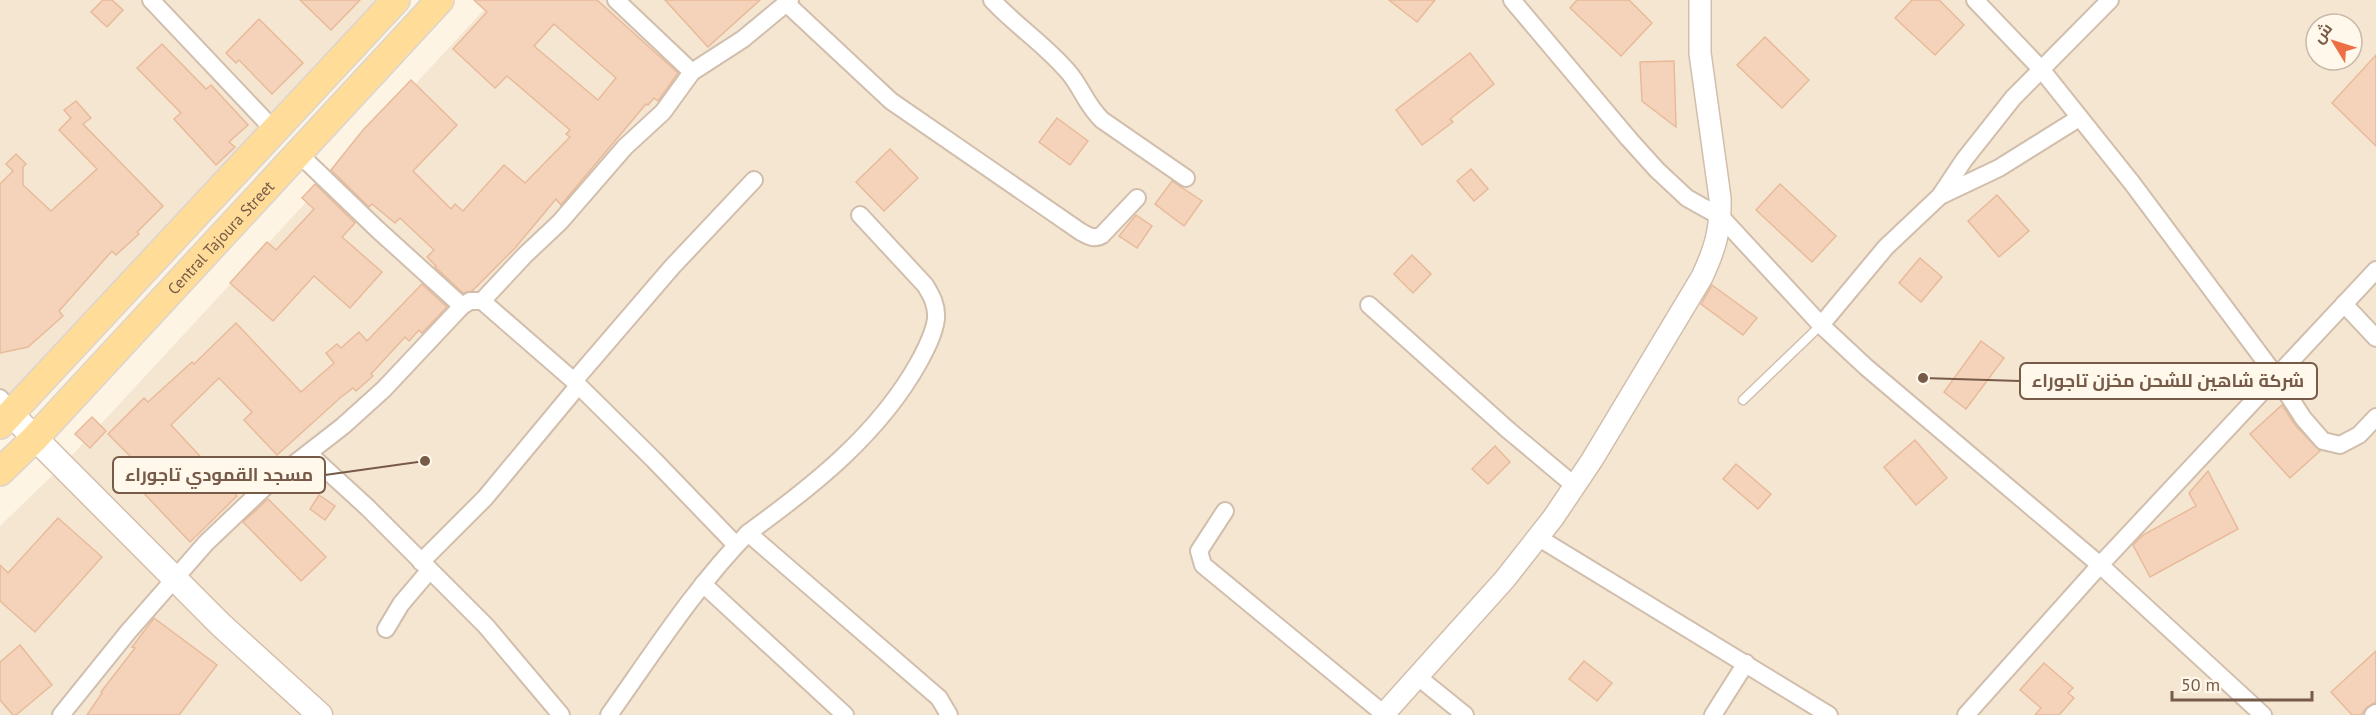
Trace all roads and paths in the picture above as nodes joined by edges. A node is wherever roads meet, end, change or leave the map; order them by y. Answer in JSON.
{"nodes":[{"id":1,"x":151,"y":0,"type":"edge"},
{"id":2,"x":396,"y":0,"type":"edge"},
{"id":3,"x":440,"y":0,"type":"edge"},
{"id":4,"x":616,"y":0,"type":"edge"},
{"id":5,"x":992,"y":0,"type":"edge"},
{"id":6,"x":1512,"y":0,"type":"edge"},
{"id":7,"x":1700,"y":0,"type":"edge"},
{"id":8,"x":1975,"y":0,"type":"edge"},
{"id":9,"x":2110,"y":0,"type":"edge"},
{"id":10,"x":788,"y":2,"type":"edge"},
{"id":11,"x":2041,"y":69,"type":"junction"},
{"id":12,"x":692,"y":72,"type":"junction"},
{"id":13,"x":2079,"y":118,"type":"junction"},
{"id":14,"x":275,"y":130,"type":"junction"},
{"id":15,"x":298,"y":153,"type":"junction"},
{"id":16,"x":1186,"y":178,"type":"dead end"},
{"id":17,"x":754,"y":180,"type":"dead end"},
{"id":18,"x":1940,"y":196,"type":"junction"},
{"id":19,"x":1137,"y":198,"type":"dead end"},
{"id":20,"x":860,"y":215,"type":"dead end"},
{"id":21,"x":1721,"y":217,"type":"junction"},
{"id":22,"x":2376,"y":270,"type":"edge"},
{"id":23,"x":482,"y":301,"type":"junction"},
{"id":24,"x":2344,"y":304,"type":"junction"},
{"id":25,"x":1368,"y":305,"type":"dead end"},
{"id":26,"x":462,"y":306,"type":"junction"},
{"id":27,"x":1821,"y":325,"type":"junction"},
{"id":28,"x":2376,"y":338,"type":"edge"},
{"id":29,"x":2276,"y":376,"type":"junction"},
{"id":30,"x":576,"y":383,"type":"junction"},
{"id":31,"x":1743,"y":400,"type":"dead end"},
{"id":32,"x":4,"y":412,"type":"edge"},
{"id":33,"x":2376,"y":417,"type":"edge"},
{"id":34,"x":35,"y":438,"type":"junction"},
{"id":35,"x":309,"y":453,"type":"junction"},
{"id":36,"x":0,"y":472,"type":"edge"},
{"id":37,"x":1575,"y":486,"type":"junction"},
{"id":38,"x":1225,"y":511,"type":"dead end"},
{"id":39,"x":748,"y":533,"type":"junction"},
{"id":40,"x":1539,"y":538,"type":"junction"},
{"id":41,"x":736,"y":545,"type":"junction"},
{"id":42,"x":2100,"y":565,"type":"junction"},
{"id":43,"x":425,"y":567,"type":"junction"},
{"id":44,"x":174,"y":578,"type":"junction"},
{"id":45,"x":703,"y":584,"type":"junction"},
{"id":46,"x":386,"y":629,"type":"dead end"},
{"id":47,"x":1746,"y":663,"type":"junction"},
{"id":48,"x":1418,"y":676,"type":"junction"},
{"id":49,"x":61,"y":715,"type":"edge"},
{"id":50,"x":320,"y":715,"type":"edge"},
{"id":51,"x":561,"y":715,"type":"edge"},
{"id":52,"x":609,"y":715,"type":"edge"},
{"id":53,"x":845,"y":715,"type":"edge"},
{"id":54,"x":949,"y":715,"type":"edge"},
{"id":55,"x":1384,"y":715,"type":"edge"},
{"id":56,"x":1465,"y":715,"type":"edge"},
{"id":57,"x":1713,"y":715,"type":"edge"},
{"id":58,"x":1829,"y":715,"type":"edge"},
{"id":59,"x":1966,"y":715,"type":"edge"},
{"id":60,"x":2263,"y":715,"type":"edge"}],
"edges":[{"from":1,"to":14,"type":"street"},
{"from":2,"to":14,"type":"main road"},
{"from":3,"to":15,"type":"main road","name":"Central Tajoura Street"},
{"from":4,"to":12,"type":"street"},
{"from":5,"to":16,"type":"street"},
{"from":6,"to":21,"type":"street"},
{"from":7,"to":21,"type":"street"},
{"from":8,"to":11,"type":"street"},
{"from":9,"to":11,"type":"street"},
{"from":10,"to":12,"type":"street"},
{"from":10,"to":19,"type":"street"},
{"from":11,"to":13,"type":"street"},
{"from":11,"to":18,"type":"street"},
{"from":12,"to":23,"type":"street"},
{"from":13,"to":18,"type":"street"},
{"from":13,"to":29,"type":"street"},
{"from":14,"to":32,"type":"main road"},
{"from":15,"to":26,"type":"street"},
{"from":15,"to":34,"type":"main road","name":"Central Tajoura Street"},
{"from":17,"to":30,"type":"street"},
{"from":18,"to":27,"type":"street"},
{"from":20,"to":39,"type":"street"},
{"from":21,"to":27,"type":"street"},
{"from":21,"to":37,"type":"street"},
{"from":22,"to":24,"type":"street"},
{"from":23,"to":26,"type":"street"},
{"from":23,"to":30,"type":"street"},
{"from":24,"to":28,"type":"street"},
{"from":24,"to":29,"type":"street"},
{"from":25,"to":37,"type":"street"},
{"from":26,"to":35,"type":"street"},
{"from":27,"to":31,"type":"lane"},
{"from":27,"to":42,"type":"street"},
{"from":29,"to":33,"type":"street"},
{"from":29,"to":42,"type":"street"},
{"from":30,"to":41,"type":"street"},
{"from":30,"to":43,"type":"street"},
{"from":32,"to":34,"type":"main road"},
{"from":34,"to":36,"type":"main road","name":"Central Tajoura Street"},
{"from":34,"to":44,"type":"main road"},
{"from":35,"to":43,"type":"street"},
{"from":35,"to":44,"type":"street"},
{"from":37,"to":40,"type":"street"},
{"from":38,"to":55,"type":"street"},
{"from":39,"to":41,"type":"street"},
{"from":39,"to":54,"type":"street"},
{"from":40,"to":47,"type":"street"},
{"from":40,"to":48,"type":"street"},
{"from":41,"to":45,"type":"street"},
{"from":42,"to":59,"type":"street"},
{"from":42,"to":60,"type":"street"},
{"from":43,"to":46,"type":"street"},
{"from":43,"to":51,"type":"street"},
{"from":44,"to":49,"type":"street"},
{"from":44,"to":50,"type":"main road"},
{"from":45,"to":52,"type":"street"},
{"from":45,"to":53,"type":"street"},
{"from":47,"to":57,"type":"street"},
{"from":47,"to":58,"type":"street"},
{"from":48,"to":55,"type":"street"},
{"from":48,"to":56,"type":"street"}]}
